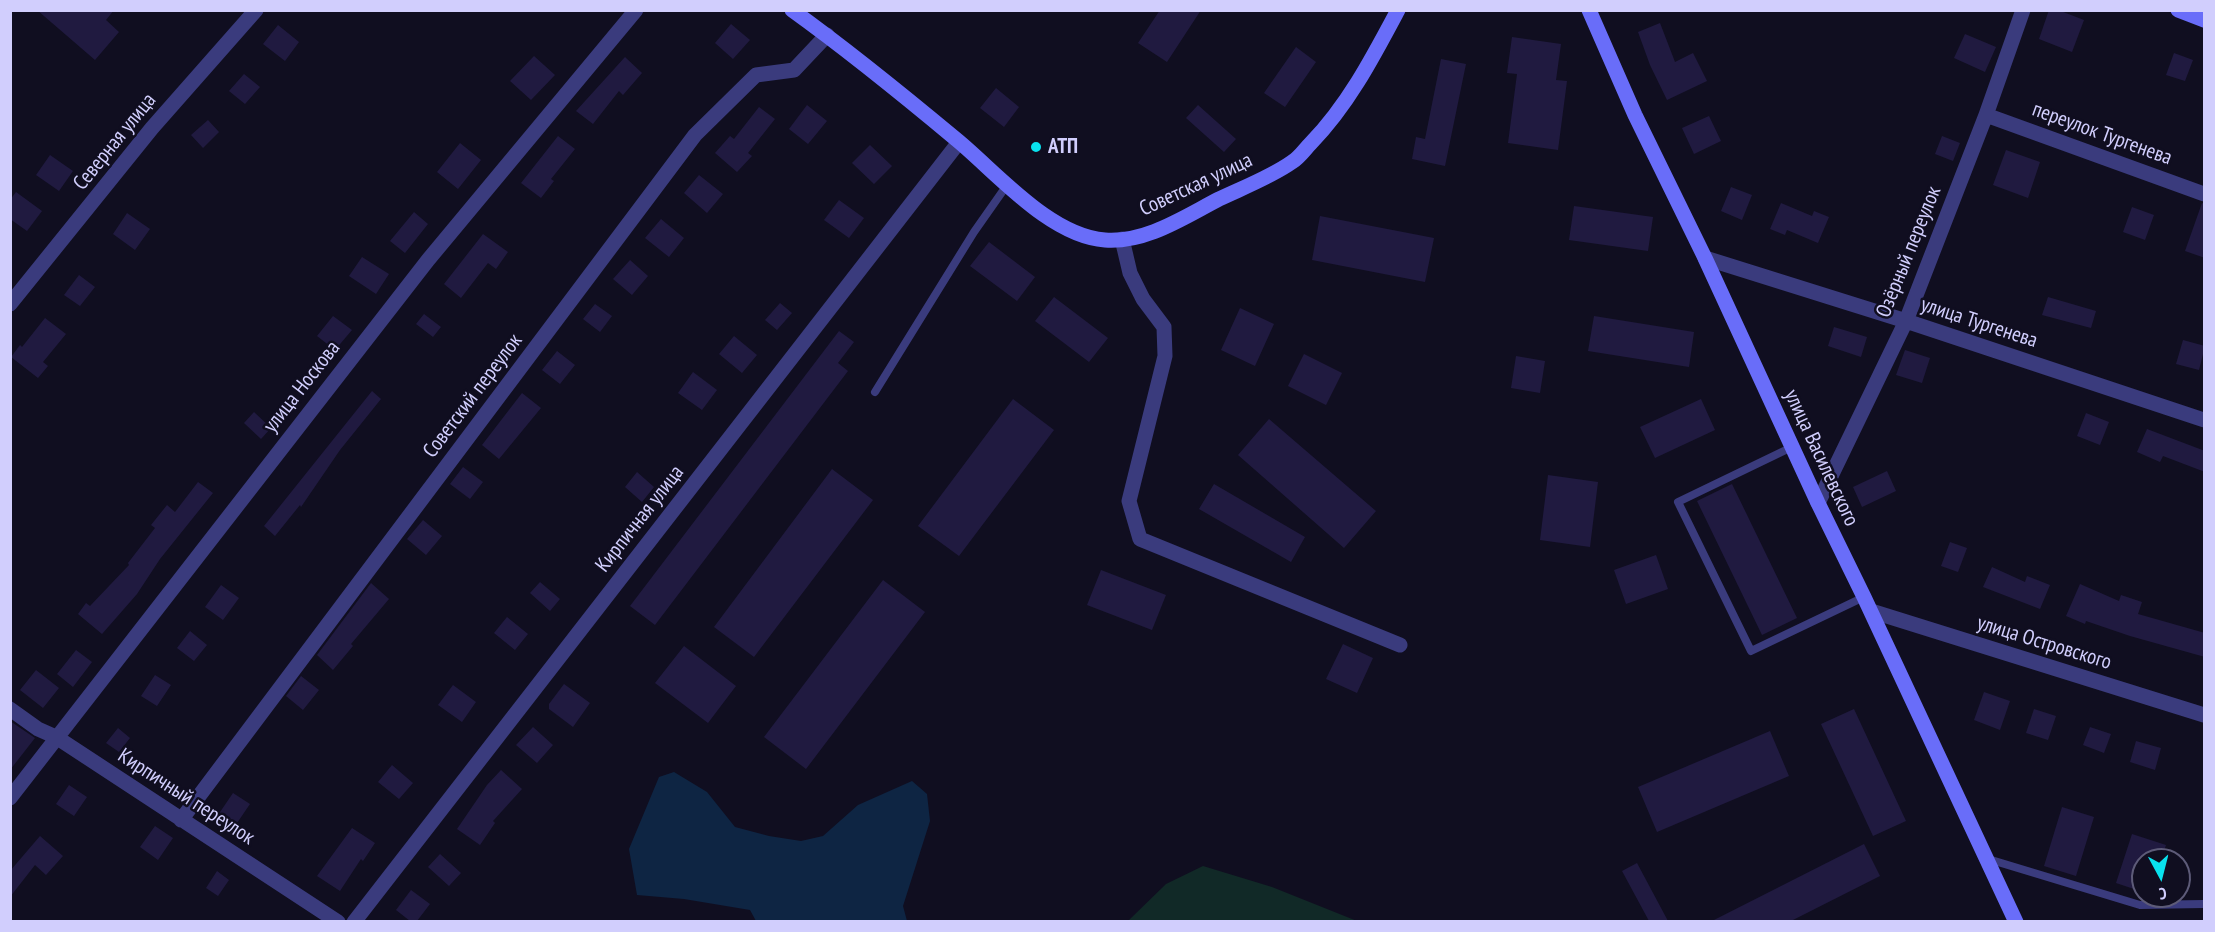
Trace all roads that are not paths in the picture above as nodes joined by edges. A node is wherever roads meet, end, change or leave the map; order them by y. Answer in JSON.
{"nodes":[{"id":1,"x":256,"y":10,"type":"edge"},
{"id":2,"x":636,"y":10,"type":"edge"},
{"id":3,"x":792,"y":10,"type":"edge"},
{"id":4,"x":1398,"y":10,"type":"edge"},
{"id":5,"x":1589,"y":10,"type":"edge"},
{"id":6,"x":2023,"y":10,"type":"edge"},
{"id":7,"x":2178,"y":10,"type":"edge"},
{"id":8,"x":2205,"y":20,"type":"edge"},
{"id":9,"x":827,"y":35,"type":"junction"},
{"id":10,"x":1986,"y":115,"type":"junction"},
{"id":11,"x":959,"y":142,"type":"junction"},
{"id":12,"x":1006,"y":185,"type":"junction"},
{"id":13,"x":2205,"y":194,"type":"edge"},
{"id":14,"x":1122,"y":240,"type":"junction"},
{"id":15,"x":1705,"y":258,"type":"junction"},
{"id":16,"x":10,"y":304,"type":"edge"},
{"id":17,"x":1906,"y":321,"type":"junction"},
{"id":18,"x":875,"y":392,"type":"dead end"},
{"id":19,"x":2205,"y":420,"type":"edge"},
{"id":20,"x":1792,"y":447,"type":"junction"},
{"id":21,"x":1818,"y":503,"type":"junction"},
{"id":22,"x":1867,"y":604,"type":"junction"},
{"id":23,"x":1400,"y":645,"type":"dead end"},
{"id":24,"x":10,"y":709,"type":"edge"},
{"id":25,"x":2205,"y":715,"type":"edge"},
{"id":26,"x":56,"y":737,"type":"junction"},
{"id":27,"x":10,"y":798,"type":"edge"},
{"id":28,"x":181,"y":820,"type":"junction"},
{"id":29,"x":1988,"y":859,"type":"junction"},
{"id":30,"x":2205,"y":904,"type":"edge"},
{"id":31,"x":338,"y":921,"type":"edge"},
{"id":32,"x":354,"y":921,"type":"edge"},
{"id":33,"x":2016,"y":921,"type":"edge"}],
"edges":[{"from":1,"to":16,"type":"street","name":"Северная улица"},
{"from":2,"to":26,"type":"street","name":"улица Носкова"},
{"from":3,"to":9,"type":"main road","name":"Советская улица"},
{"from":4,"to":14,"type":"main road","name":"Советская улица"},
{"from":5,"to":15,"type":"main road","name":"улица Василевского"},
{"from":6,"to":10,"type":"street","name":"Озёрный переулок"},
{"from":7,"to":8,"type":"main road"},
{"from":9,"to":11,"type":"main road","name":"Советская улица"},
{"from":9,"to":28,"type":"street","name":"Советский переулок"},
{"from":10,"to":13,"type":"street","name":"переулок Тургенева"},
{"from":10,"to":17,"type":"street","name":"Озёрный переулок"},
{"from":11,"to":12,"type":"main road","name":"Советская улица"},
{"from":11,"to":32,"type":"street","name":"Кирпичная улица"},
{"from":12,"to":14,"type":"main road","name":"Советская улица"},
{"from":12,"to":18,"type":"lane"},
{"from":14,"to":23,"type":"street"},
{"from":15,"to":17,"type":"street","name":"улица Тургенева"},
{"from":15,"to":20,"type":"main road","name":"улица Василевского"},
{"from":17,"to":19,"type":"street","name":"улица Тургенева"},
{"from":17,"to":21,"type":"street","name":"Озёрный переулок"},
{"from":20,"to":21,"type":"main road","name":"улица Василевского"},
{"from":20,"to":22,"type":"lane"},
{"from":21,"to":22,"type":"main road","name":"улица Василевского"},
{"from":22,"to":25,"type":"street","name":"улица Островского"},
{"from":22,"to":29,"type":"main road","name":"улица Василевского"},
{"from":24,"to":26,"type":"street","name":"Кирпичный переулок"},
{"from":26,"to":27,"type":"street","name":"улица Носкова"},
{"from":26,"to":28,"type":"street","name":"Кирпичный переулок"},
{"from":28,"to":31,"type":"street","name":"Кирпичный переулок"},
{"from":29,"to":30,"type":"lane"},
{"from":29,"to":33,"type":"main road","name":"улица Василевского"}]}
